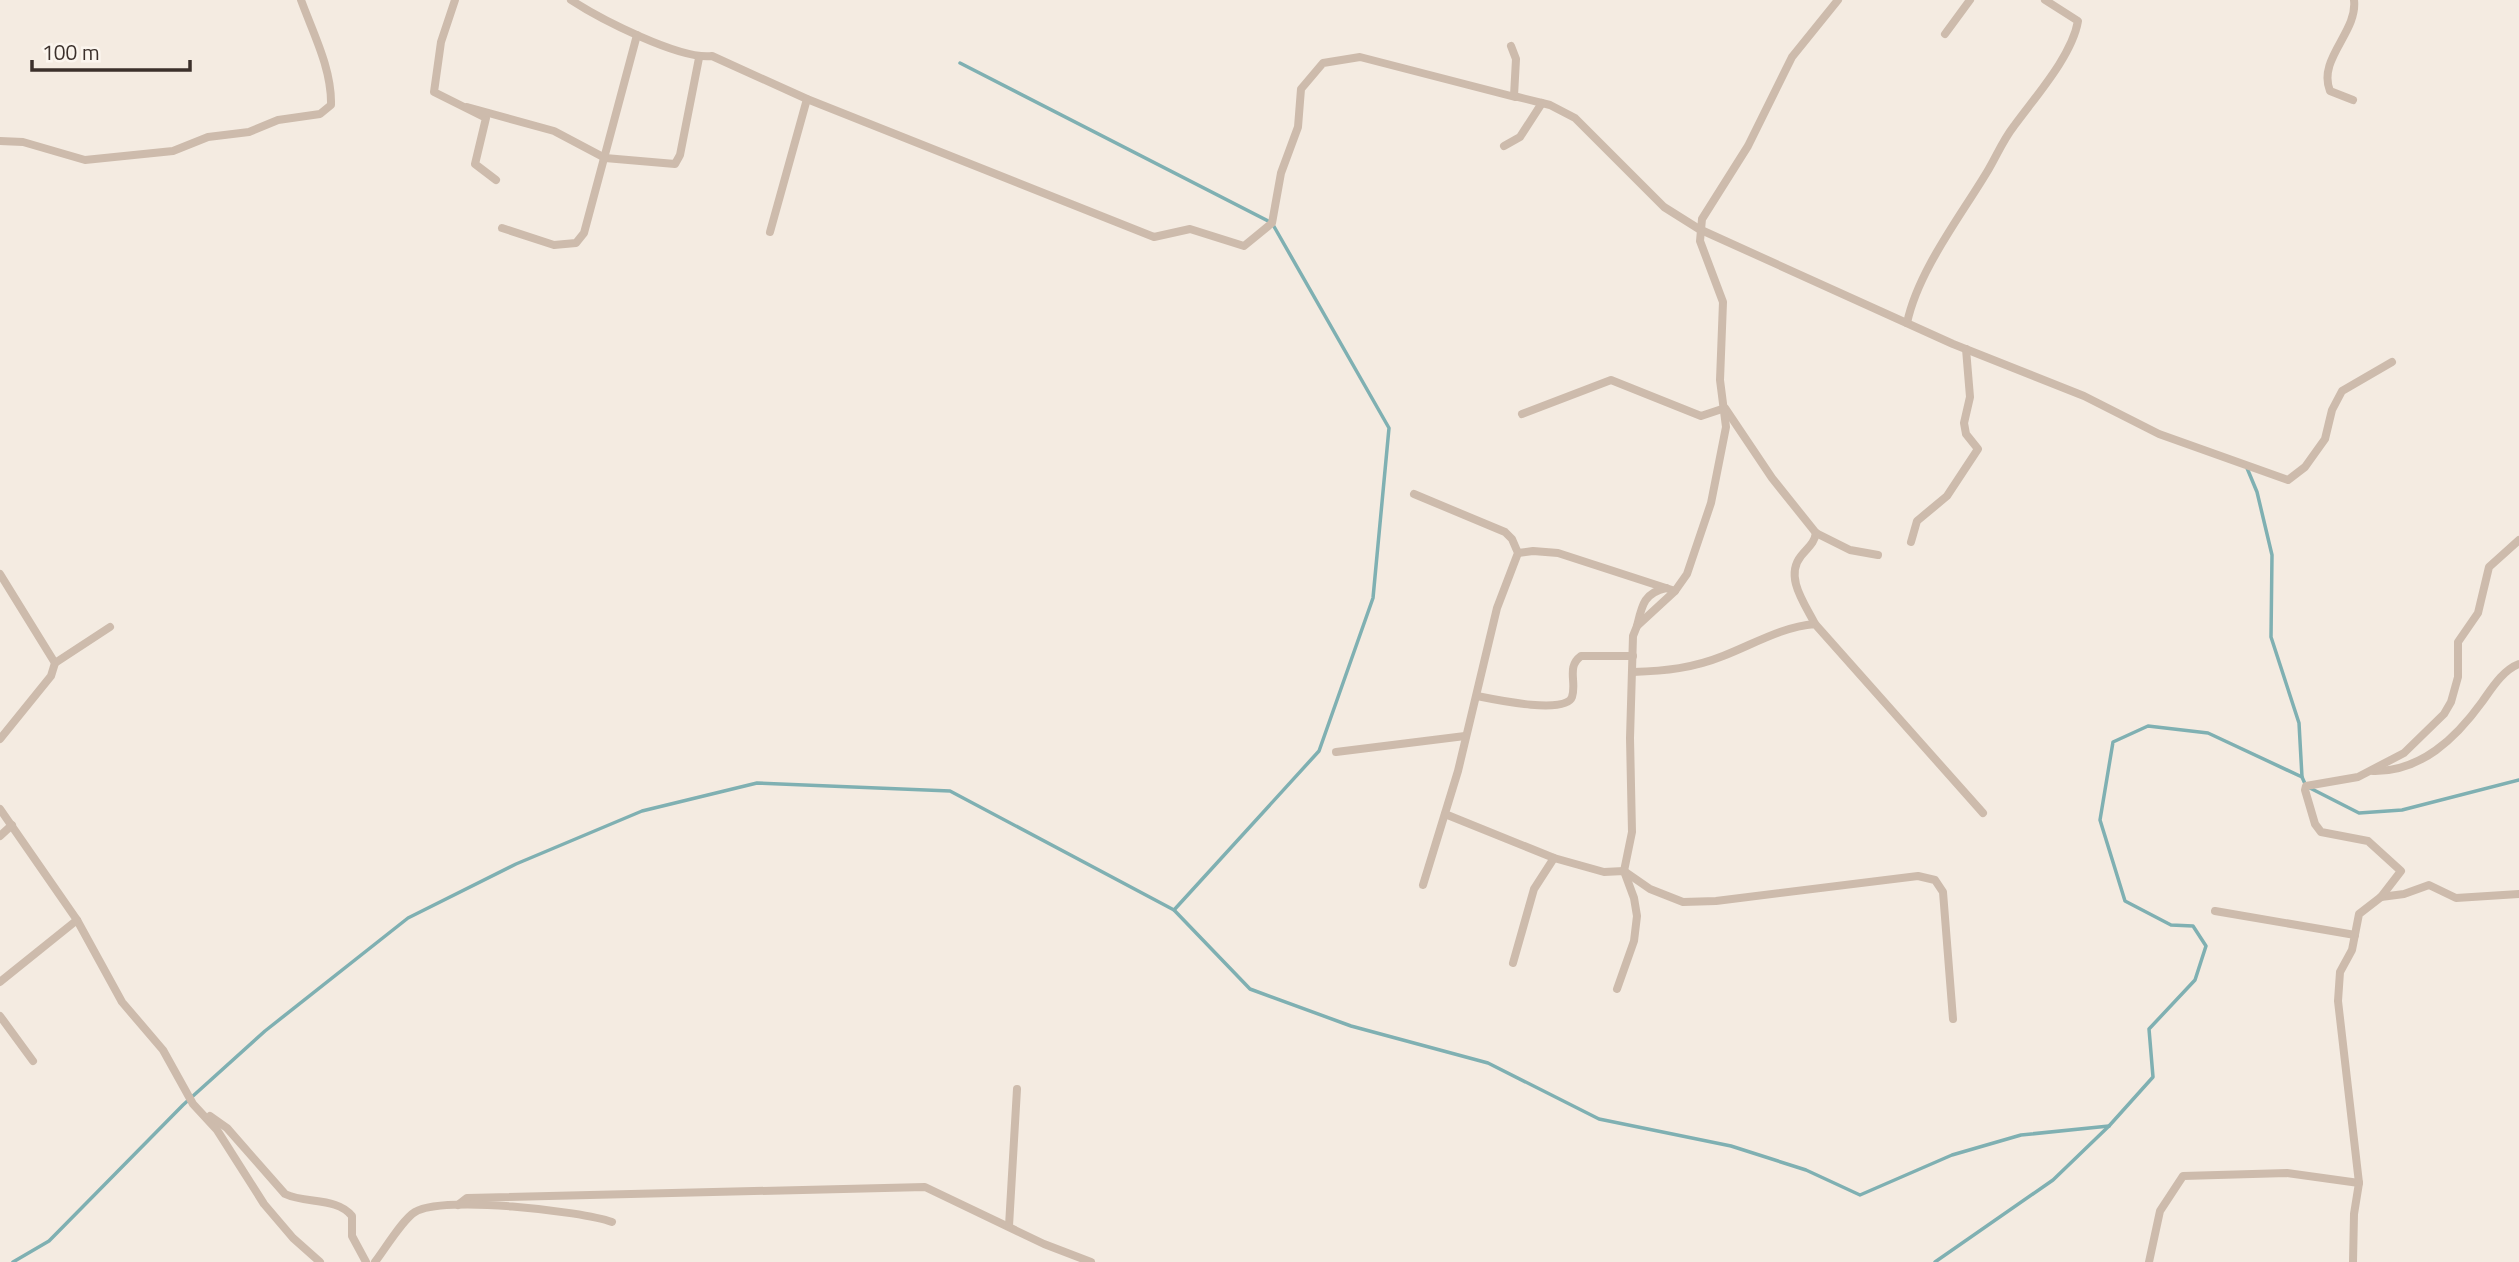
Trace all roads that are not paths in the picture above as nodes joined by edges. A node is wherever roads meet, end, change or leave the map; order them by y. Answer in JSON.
{"nodes":[{"id":1,"x":301,"y":0,"type":"edge"},
{"id":2,"x":455,"y":0,"type":"edge"},
{"id":3,"x":571,"y":0,"type":"edge"},
{"id":4,"x":1838,"y":0,"type":"edge"},
{"id":5,"x":1970,"y":0,"type":"edge"},
{"id":6,"x":2045,"y":0,"type":"edge"},
{"id":7,"x":2354,"y":0,"type":"edge"},
{"id":8,"x":1945,"y":34,"type":"dead end"},
{"id":9,"x":637,"y":35,"type":"junction"},
{"id":10,"x":1511,"y":46,"type":"dead end"},
{"id":11,"x":699,"y":58,"type":"junction"},
{"id":12,"x":1516,"y":97,"type":"junction"},
{"id":13,"x":807,"y":99,"type":"junction"},
{"id":14,"x":2353,"y":100,"type":"dead end"},
{"id":15,"x":1542,"y":103,"type":"junction"},
{"id":16,"x":467,"y":107,"type":"junction"},
{"id":17,"x":0,"y":141,"type":"edge"},
{"id":18,"x":1504,"y":146,"type":"dead end"},
{"id":19,"x":605,"y":158,"type":"junction"},
{"id":20,"x":496,"y":180,"type":"dead end"},
{"id":21,"x":502,"y":228,"type":"dead end"},
{"id":22,"x":1699,"y":229,"type":"junction"},
{"id":23,"x":770,"y":232,"type":"dead end"},
{"id":24,"x":1907,"y":323,"type":"junction"},
{"id":25,"x":1966,"y":349,"type":"junction"},
{"id":26,"x":2392,"y":362,"type":"dead end"},
{"id":27,"x":1725,"y":408,"type":"junction"},
{"id":28,"x":1522,"y":414,"type":"dead end"},
{"id":29,"x":1414,"y":494,"type":"dead end"},
{"id":30,"x":1816,"y":533,"type":"junction"},
{"id":31,"x":2519,"y":540,"type":"edge"},
{"id":32,"x":1911,"y":542,"type":"dead end"},
{"id":33,"x":1518,"y":553,"type":"junction"},
{"id":34,"x":1878,"y":555,"type":"dead end"},
{"id":35,"x":0,"y":574,"type":"edge"},
{"id":36,"x":1671,"y":589,"type":"junction"},
{"id":37,"x":1815,"y":624,"type":"junction"},
{"id":38,"x":1637,"y":626,"type":"junction"},
{"id":39,"x":110,"y":627,"type":"dead end"},
{"id":40,"x":1633,"y":656,"type":"junction"},
{"id":41,"x":55,"y":663,"type":"junction"},
{"id":42,"x":2519,"y":664,"type":"edge"},
{"id":43,"x":1633,"y":672,"type":"junction"},
{"id":44,"x":1477,"y":696,"type":"junction"},
{"id":45,"x":1465,"y":736,"type":"junction"},
{"id":46,"x":0,"y":739,"type":"edge"},
{"id":47,"x":1336,"y":752,"type":"dead end"},
{"id":48,"x":2369,"y":771,"type":"junction"},
{"id":49,"x":0,"y":809,"type":"edge"},
{"id":50,"x":1983,"y":813,"type":"dead end"},
{"id":51,"x":1445,"y":814,"type":"junction"},
{"id":52,"x":12,"y":825,"type":"junction"},
{"id":53,"x":0,"y":836,"type":"edge"},
{"id":54,"x":1554,"y":858,"type":"junction"},
{"id":55,"x":1624,"y":871,"type":"junction"},
{"id":56,"x":1423,"y":885,"type":"dead end"},
{"id":57,"x":2519,"y":894,"type":"edge"},
{"id":58,"x":2381,"y":897,"type":"junction"},
{"id":59,"x":2215,"y":911,"type":"dead end"},
{"id":60,"x":77,"y":919,"type":"junction"},
{"id":61,"x":2355,"y":935,"type":"junction"},
{"id":62,"x":1513,"y":963,"type":"dead end"},
{"id":63,"x":0,"y":982,"type":"edge"},
{"id":64,"x":1617,"y":989,"type":"dead end"},
{"id":65,"x":0,"y":1016,"type":"edge"},
{"id":66,"x":1953,"y":1019,"type":"dead end"},
{"id":67,"x":33,"y":1061,"type":"dead end"},
{"id":68,"x":1017,"y":1089,"type":"dead end"},
{"id":69,"x":202,"y":1111,"type":"junction"},
{"id":70,"x":2359,"y":1183,"type":"junction"},
{"id":71,"x":458,"y":1205,"type":"junction"},
{"id":72,"x":612,"y":1222,"type":"dead end"},
{"id":73,"x":1009,"y":1226,"type":"junction"},
{"id":74,"x":320,"y":1262,"type":"edge"},
{"id":75,"x":366,"y":1262,"type":"edge"},
{"id":76,"x":375,"y":1262,"type":"edge"},
{"id":77,"x":1091,"y":1262,"type":"edge"},
{"id":78,"x":2149,"y":1262,"type":"edge"},
{"id":79,"x":2353,"y":1262,"type":"edge"}],
"edges":[{"from":1,"to":17,"type":"street"},
{"from":2,"to":16,"type":"street"},
{"from":3,"to":9,"type":"street"},
{"from":4,"to":22,"type":"street"},
{"from":5,"to":8,"type":"street"},
{"from":6,"to":24,"type":"street"},
{"from":7,"to":14,"type":"street"},
{"from":9,"to":11,"type":"street"},
{"from":9,"to":19,"type":"street"},
{"from":10,"to":12,"type":"street"},
{"from":11,"to":13,"type":"street"},
{"from":11,"to":19,"type":"street"},
{"from":12,"to":13,"type":"street"},
{"from":12,"to":15,"type":"street"},
{"from":13,"to":23,"type":"street"},
{"from":15,"to":18,"type":"street"},
{"from":15,"to":22,"type":"street"},
{"from":16,"to":19,"type":"street"},
{"from":16,"to":20,"type":"street"},
{"from":19,"to":21,"type":"street"},
{"from":22,"to":24,"type":"street"},
{"from":22,"to":27,"type":"street"},
{"from":24,"to":25,"type":"street"},
{"from":25,"to":26,"type":"street"},
{"from":25,"to":32,"type":"street"},
{"from":27,"to":28,"type":"street"},
{"from":27,"to":30,"type":"street"},
{"from":27,"to":36,"type":"street"},
{"from":29,"to":33,"type":"street"},
{"from":30,"to":34,"type":"street"},
{"from":30,"to":37,"type":"street"},
{"from":31,"to":48,"type":"street"},
{"from":33,"to":36,"type":"street"},
{"from":33,"to":44,"type":"street"},
{"from":35,"to":41,"type":"street"},
{"from":36,"to":38,"type":"street"},
{"from":36,"to":38,"type":"street"},
{"from":37,"to":43,"type":"street"},
{"from":37,"to":50,"type":"street"},
{"from":38,"to":40,"type":"street"},
{"from":39,"to":41,"type":"street"},
{"from":40,"to":43,"type":"street"},
{"from":40,"to":44,"type":"street"},
{"from":41,"to":46,"type":"street"},
{"from":42,"to":48,"type":"street"},
{"from":43,"to":55,"type":"street"},
{"from":44,"to":45,"type":"street"},
{"from":45,"to":47,"type":"street"},
{"from":45,"to":51,"type":"street"},
{"from":48,"to":58,"type":"street"},
{"from":49,"to":52,"type":"street"},
{"from":51,"to":54,"type":"street"},
{"from":51,"to":56,"type":"street"},
{"from":52,"to":53,"type":"street"},
{"from":52,"to":60,"type":"street"},
{"from":54,"to":55,"type":"street"},
{"from":54,"to":62,"type":"street"},
{"from":55,"to":64,"type":"street"},
{"from":55,"to":66,"type":"street"},
{"from":57,"to":58,"type":"street"},
{"from":58,"to":61,"type":"street"},
{"from":59,"to":61,"type":"street"},
{"from":60,"to":63,"type":"street"},
{"from":60,"to":69,"type":"street"},
{"from":61,"to":70,"type":"street"},
{"from":65,"to":67,"type":"street"},
{"from":68,"to":73,"type":"street"},
{"from":69,"to":74,"type":"street"},
{"from":69,"to":75,"type":"street"},
{"from":70,"to":78,"type":"street"},
{"from":70,"to":79,"type":"street"},
{"from":71,"to":72,"type":"street"},
{"from":71,"to":73,"type":"street"},
{"from":71,"to":76,"type":"street"},
{"from":73,"to":77,"type":"street"}]}
